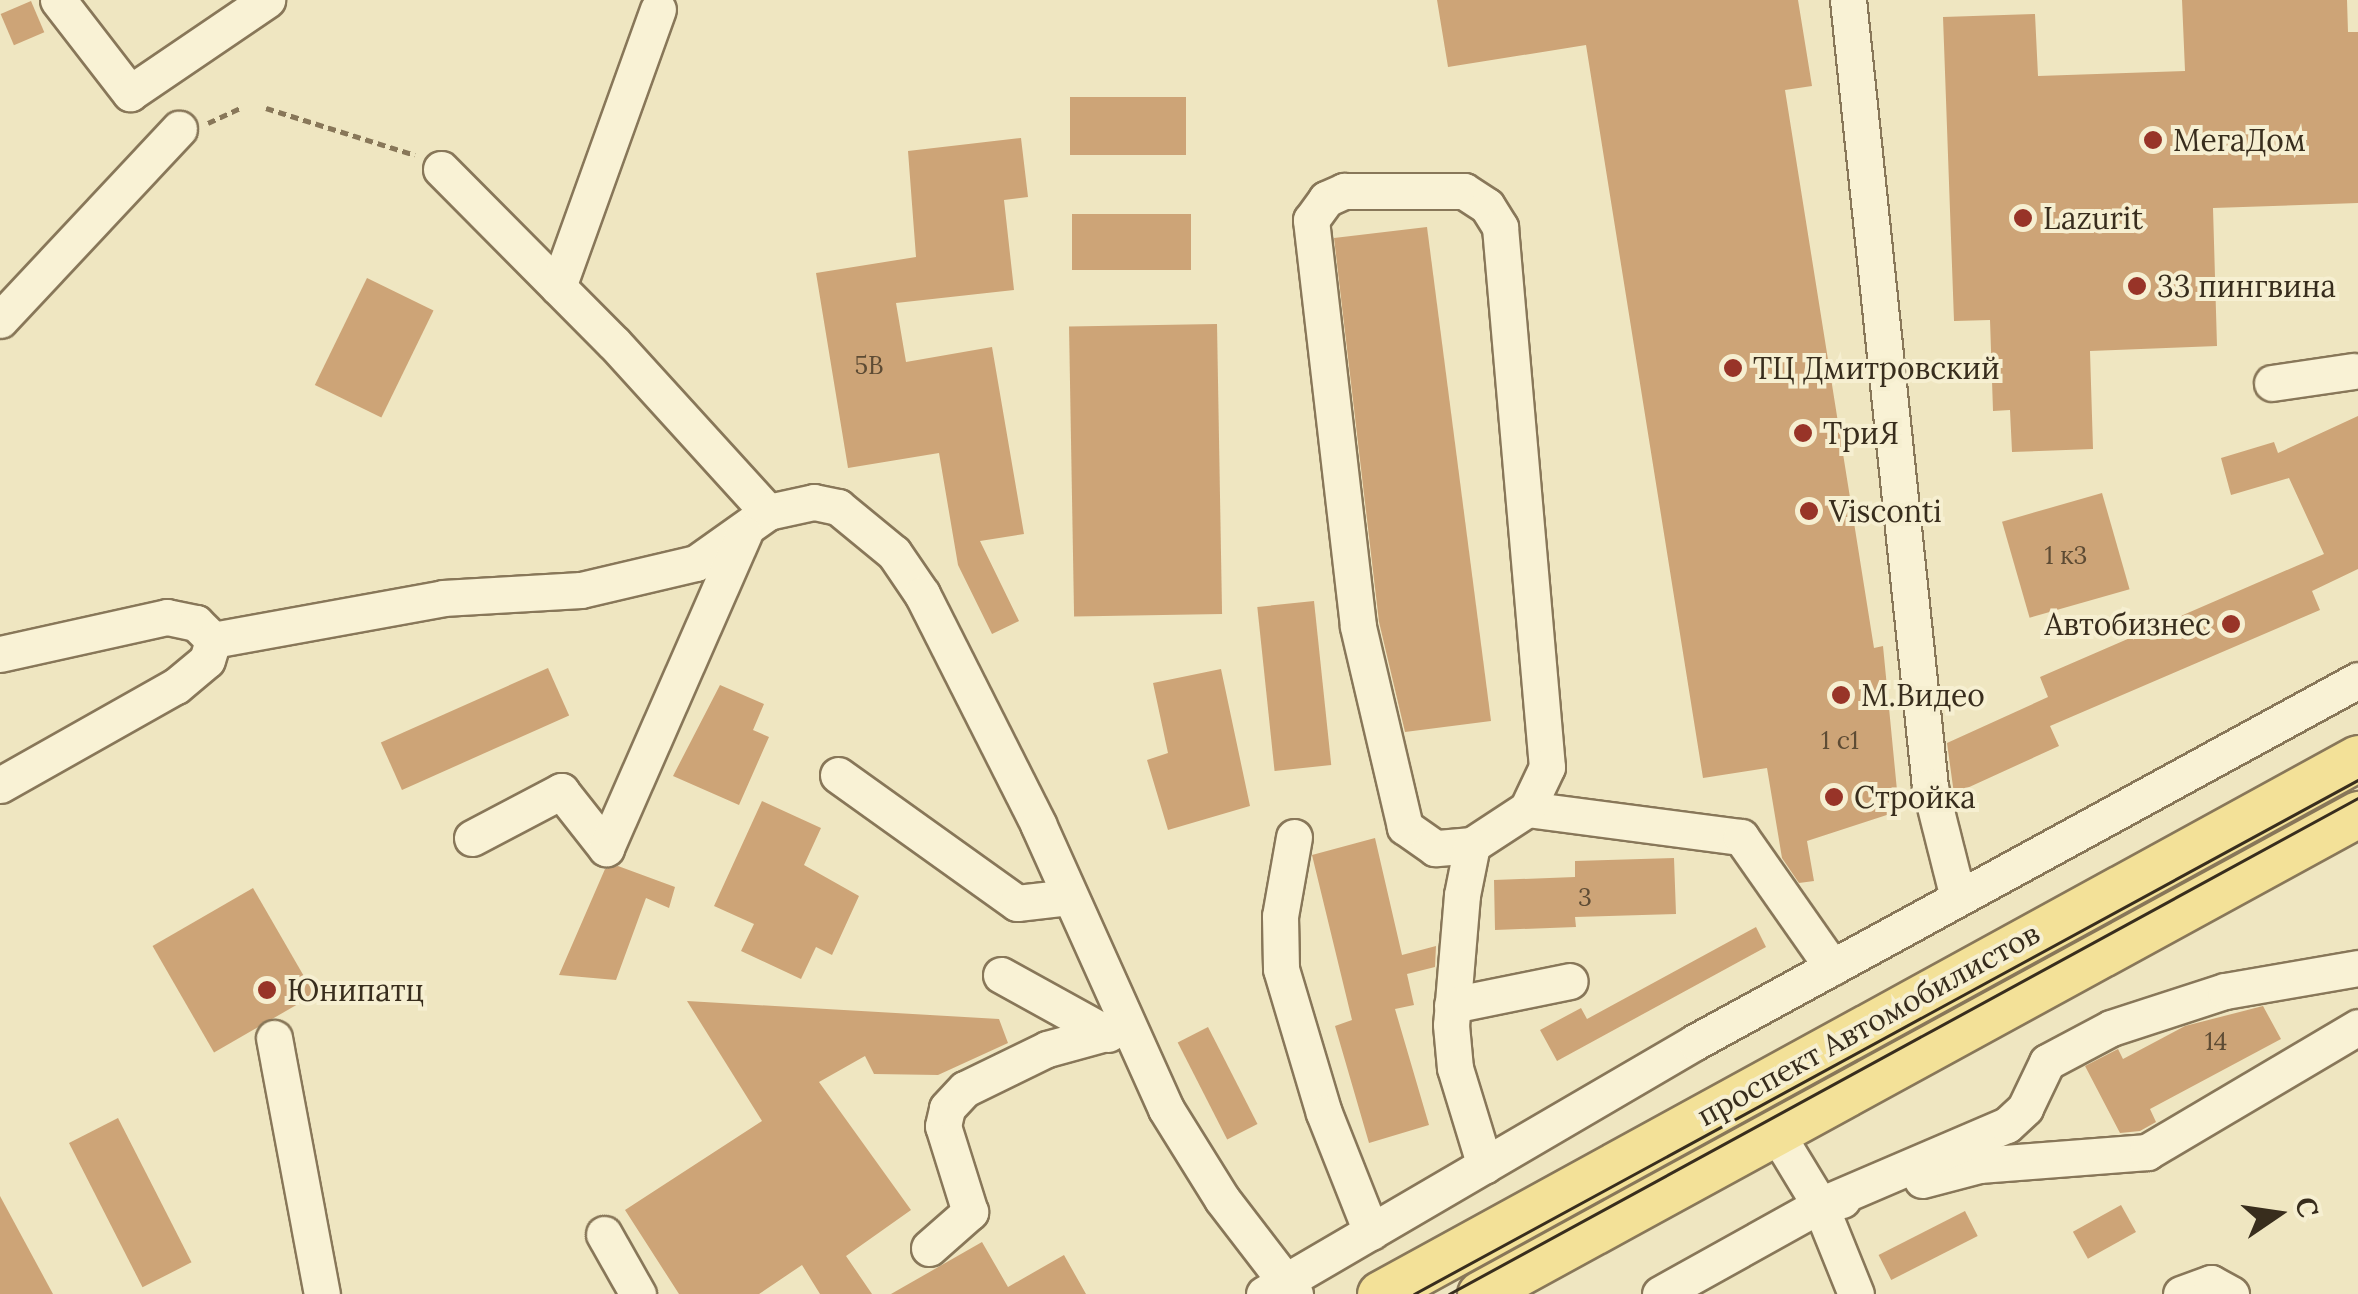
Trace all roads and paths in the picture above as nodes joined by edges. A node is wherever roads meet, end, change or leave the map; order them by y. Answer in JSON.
{"nodes":[{"id":1,"x":58,"y":0,"type":"edge"},
{"id":2,"x":267,"y":0,"type":"edge"},
{"id":3,"x":1848,"y":0,"type":"edge"},
{"id":4,"x":658,"y":10,"type":"dead end"},
{"id":5,"x":266,"y":108,"type":"dead end"},
{"id":6,"x":179,"y":129,"type":"dead end"},
{"id":7,"x":441,"y":169,"type":"joint"},
{"id":8,"x":558,"y":287,"type":"junction"},
{"id":9,"x":0,"y":320,"type":"edge"},
{"id":10,"x":2352,"y":360,"type":"edge"},
{"id":11,"x":2272,"y":383,"type":"dead end"},
{"id":12,"x":757,"y":520,"type":"junction"},
{"id":13,"x":214,"y":640,"type":"junction"},
{"id":14,"x":0,"y":654,"type":"edge"},
{"id":15,"x":2358,"y":680,"type":"edge"},
{"id":16,"x":2358,"y":758,"type":"edge"},
{"id":17,"x":838,"y":775,"type":"dead end"},
{"id":18,"x":0,"y":785,"type":"edge"},
{"id":19,"x":1528,"y":808,"type":"junction"},
{"id":20,"x":2358,"y":814,"type":"edge"},
{"id":21,"x":1294,"y":837,"type":"dead end"},
{"id":22,"x":472,"y":838,"type":"dead end"},
{"id":23,"x":1472,"y":845,"type":"junction"},
{"id":24,"x":1069,"y":897,"type":"junction"},
{"id":25,"x":1958,"y":898,"type":"junction"},
{"id":26,"x":1832,"y":968,"type":"junction"},
{"id":27,"x":2358,"y":968,"type":"edge"},
{"id":28,"x":1001,"y":975,"type":"dead end"},
{"id":29,"x":1570,"y":981,"type":"dead end"},
{"id":30,"x":1452,"y":1006,"type":"junction"},
{"id":31,"x":2358,"y":1027,"type":"edge"},
{"id":32,"x":1118,"y":1030,"type":"junction"},
{"id":33,"x":274,"y":1038,"type":"dead end"},
{"id":34,"x":1775,"y":1131,"type":"junction"},
{"id":35,"x":1484,"y":1166,"type":"junction"},
{"id":36,"x":1820,"y":1205,"type":"junction"},
{"id":37,"x":1372,"y":1232,"type":"junction"},
{"id":38,"x":604,"y":1234,"type":"dead end"},
{"id":39,"x":929,"y":1248,"type":"dead end"},
{"id":40,"x":1282,"y":1290,"type":"edge"},
{"id":41,"x":322,"y":1294,"type":"edge"},
{"id":42,"x":638,"y":1294,"type":"edge"},
{"id":43,"x":1380,"y":1294,"type":"edge"},
{"id":44,"x":1480,"y":1294,"type":"edge"},
{"id":45,"x":1660,"y":1294,"type":"edge"},
{"id":46,"x":1856,"y":1294,"type":"edge"},
{"id":47,"x":2181,"y":1294,"type":"edge"},
{"id":48,"x":2232,"y":1294,"type":"edge"}],
"edges":[{"from":1,"to":2,"type":"street"},
{"from":3,"to":25,"type":"street"},
{"from":4,"to":8,"type":"street"},
{"from":5,"to":7,"type":"path"},
{"from":6,"to":9,"type":"street"},
{"from":7,"to":8,"type":"street"},
{"from":8,"to":12,"type":"street"},
{"from":10,"to":11,"type":"street"},
{"from":12,"to":13,"type":"street"},
{"from":12,"to":22,"type":"street"},
{"from":12,"to":24,"type":"street"},
{"from":13,"to":14,"type":"street"},
{"from":13,"to":18,"type":"street"},
{"from":15,"to":25,"type":"street"},
{"from":16,"to":43,"type":"main road","name":"проспект Автомобилистов"},
{"from":17,"to":24,"type":"street"},
{"from":19,"to":23,"type":"street"},
{"from":19,"to":23,"type":"street"},
{"from":19,"to":26,"type":"street"},
{"from":20,"to":34,"type":"main road","name":"проспект Автомобилистов"},
{"from":21,"to":37,"type":"street"},
{"from":23,"to":30,"type":"street"},
{"from":24,"to":32,"type":"street"},
{"from":25,"to":26,"type":"street"},
{"from":26,"to":35,"type":"street"},
{"from":27,"to":36,"type":"street"},
{"from":28,"to":32,"type":"street"},
{"from":29,"to":30,"type":"street"},
{"from":30,"to":35,"type":"street"},
{"from":31,"to":36,"type":"street"},
{"from":32,"to":39,"type":"street"},
{"from":32,"to":40,"type":"street"},
{"from":33,"to":41,"type":"street"},
{"from":34,"to":36,"type":"street"},
{"from":34,"to":44,"type":"main road","name":"проспект Автомобилистов"},
{"from":35,"to":37,"type":"street"},
{"from":36,"to":45,"type":"street"},
{"from":36,"to":46,"type":"street"},
{"from":37,"to":40,"type":"street"},
{"from":38,"to":42,"type":"street"},
{"from":47,"to":48,"type":"street"}]}
